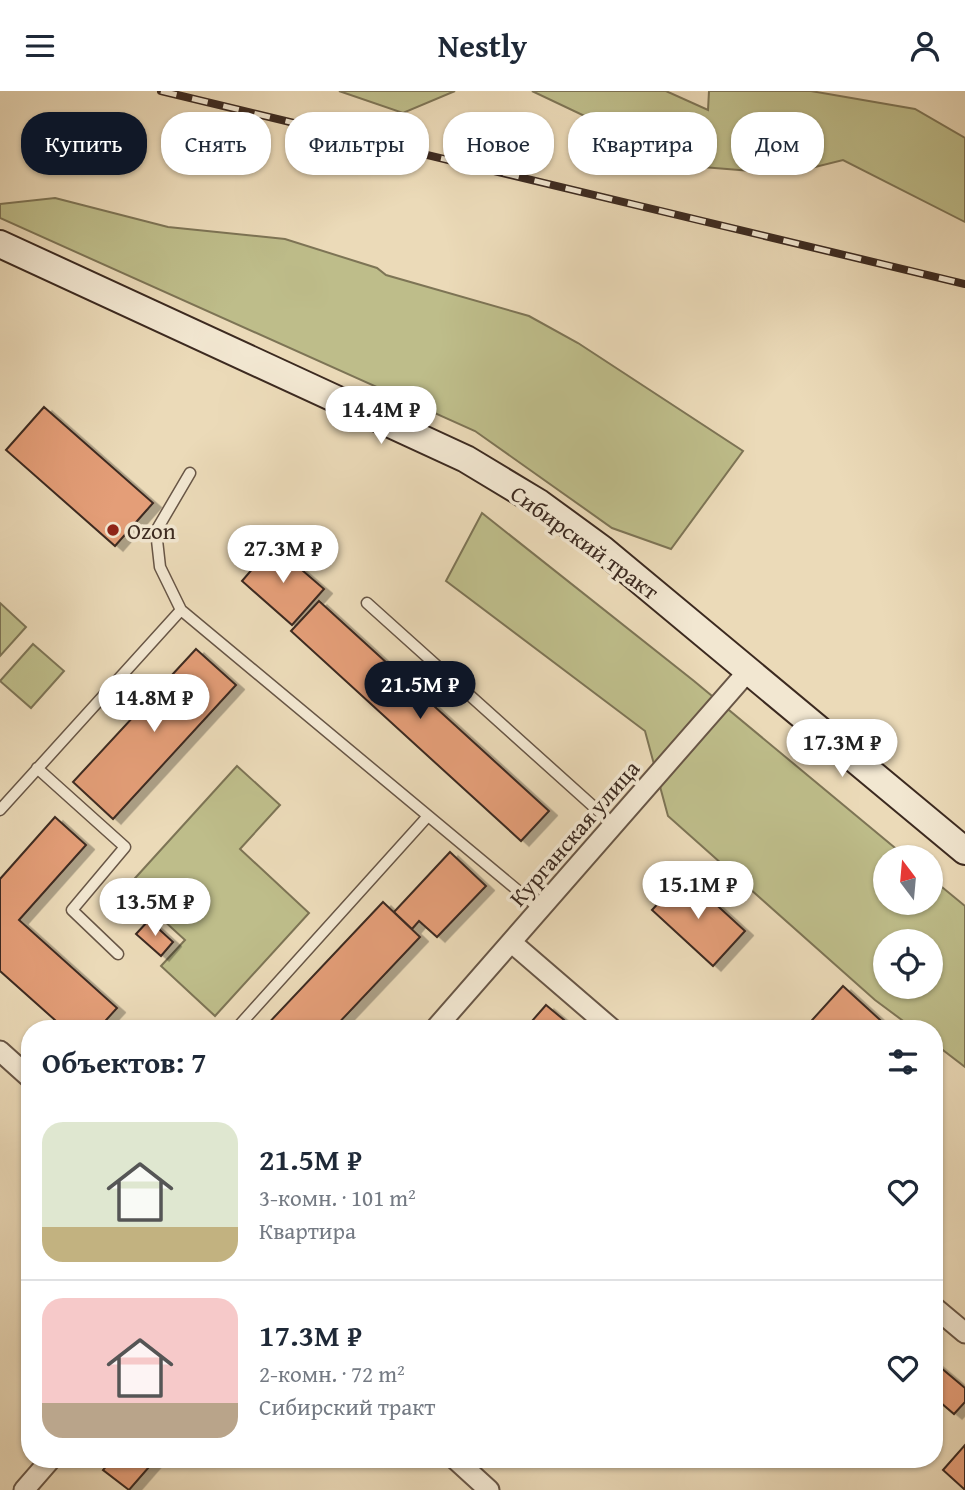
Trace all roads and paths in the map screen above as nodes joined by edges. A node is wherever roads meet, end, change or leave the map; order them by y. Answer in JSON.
{"nodes":[{"id":1,"x":0,"y":244,"type":"edge"},
{"id":2,"x":190,"y":473,"type":"dead end"},
{"id":3,"x":367,"y":603,"type":"dead end"},
{"id":4,"x":181,"y":610,"type":"junction"},
{"id":5,"x":749,"y":670,"type":"junction"},
{"id":6,"x":37,"y":768,"type":"junction"},
{"id":7,"x":0,"y":810,"type":"edge"},
{"id":8,"x":428,"y":816,"type":"junction"},
{"id":9,"x":614,"y":825,"type":"junction"},
{"id":10,"x":965,"y":852,"type":"edge"},
{"id":11,"x":540,"y":909,"type":"junction"},
{"id":12,"x":512,"y":942,"type":"junction"},
{"id":13,"x":118,"y":954,"type":"dead end"},
{"id":14,"x":244,"y":1020,"type":"edge"},
{"id":15,"x":443,"y":1020,"type":"edge"},
{"id":16,"x":602,"y":1020,"type":"edge"},
{"id":17,"x":0,"y":1051,"type":"edge"},
{"id":18,"x":21,"y":1070,"type":"edge"},
{"id":19,"x":943,"y":1315,"type":"edge"},
{"id":20,"x":965,"y":1333,"type":"edge"},
{"id":21,"x":43,"y":1468,"type":"edge"},
{"id":22,"x":464,"y":1468,"type":"edge"},
{"id":23,"x":486,"y":1489,"type":"edge"},
{"id":24,"x":24,"y":1490,"type":"edge"}],
"edges":[{"from":1,"to":5,"type":"main road","name":"Сибирский тракт"},
{"from":2,"to":4,"type":"lane"},
{"from":3,"to":9,"type":"lane"},
{"from":4,"to":6,"type":"lane"},
{"from":4,"to":8,"type":"lane"},
{"from":5,"to":9,"type":"street","name":"Курганская улица"},
{"from":5,"to":10,"type":"main road","name":"Сибирский тракт"},
{"from":6,"to":7,"type":"lane"},
{"from":6,"to":13,"type":"lane"},
{"from":8,"to":11,"type":"lane"},
{"from":8,"to":14,"type":"lane"},
{"from":9,"to":11,"type":"street","name":"Курганская улица"},
{"from":11,"to":12,"type":"street","name":"Курганская улица"},
{"from":12,"to":15,"type":"street","name":"Курганская улица"},
{"from":12,"to":16,"type":"street"},
{"from":17,"to":18,"type":"street"},
{"from":19,"to":20,"type":"street"},
{"from":21,"to":24,"type":"street"},
{"from":22,"to":23,"type":"street"}]}
